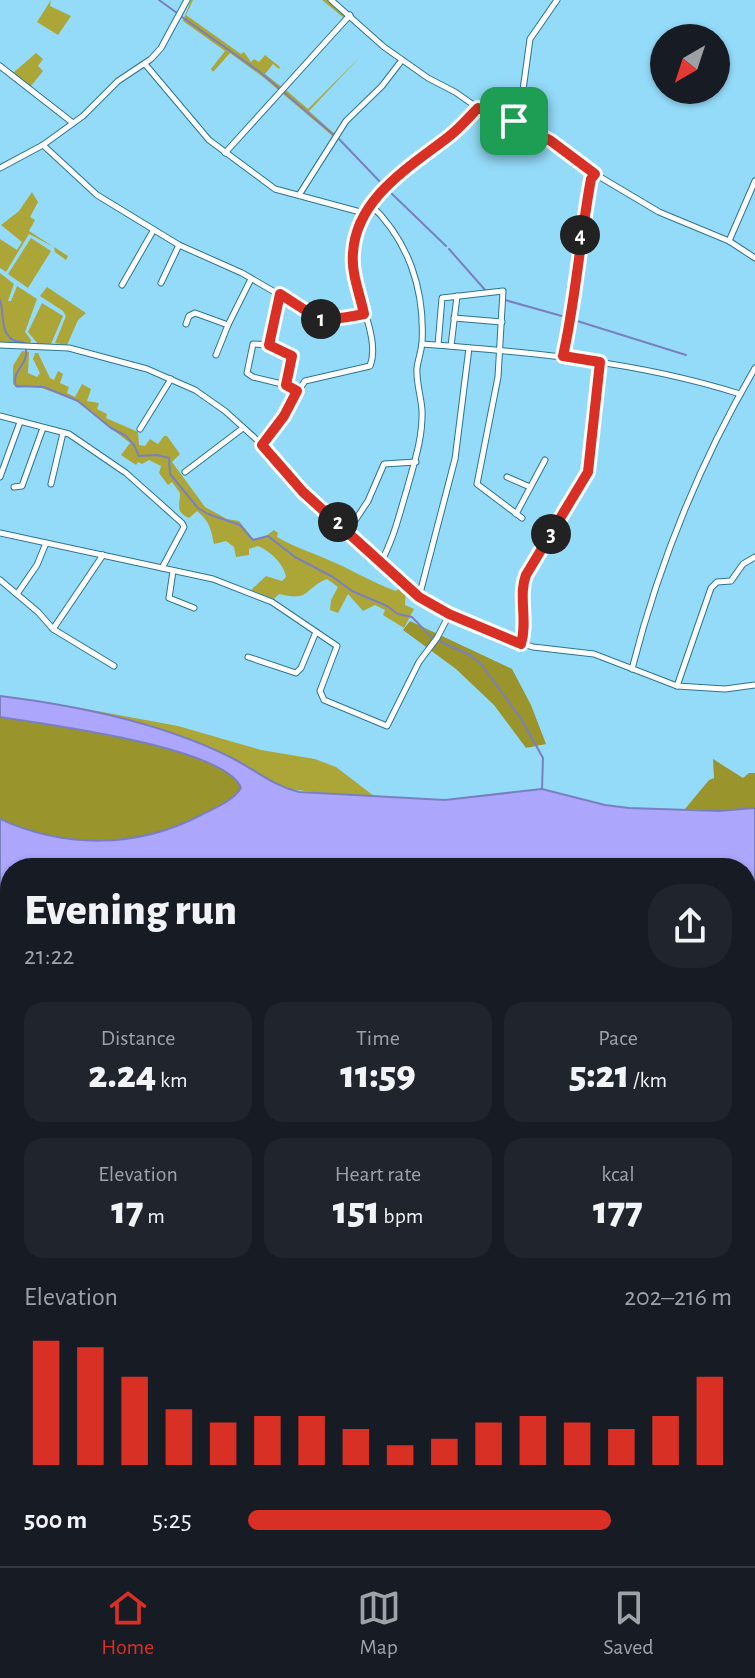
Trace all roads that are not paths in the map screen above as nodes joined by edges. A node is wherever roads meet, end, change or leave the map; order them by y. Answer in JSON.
{"nodes":[{"id":1,"x":187,"y":0,"type":"edge"},
{"id":2,"x":331,"y":0,"type":"edge"},
{"id":3,"x":557,"y":0,"type":"edge"},
{"id":4,"x":350,"y":15,"type":"junction"},
{"id":5,"x":402,"y":60,"type":"junction"},
{"id":6,"x":145,"y":64,"type":"junction"},
{"id":7,"x":0,"y":66,"type":"edge"},
{"id":8,"x":478,"y":108,"type":"junction"},
{"id":9,"x":514,"y":121,"type":"junction"},
{"id":10,"x":73,"y":123,"type":"junction"},
{"id":11,"x":43,"y":145,"type":"junction"},
{"id":12,"x":225,"y":153,"type":"junction"},
{"id":13,"x":0,"y":168,"type":"edge"},
{"id":14,"x":595,"y":174,"type":"junction"},
{"id":15,"x":755,"y":181,"type":"edge"},
{"id":16,"x":298,"y":195,"type":"junction"},
{"id":17,"x":370,"y":204,"type":"junction"},
{"id":18,"x":364,"y":213,"type":"junction"},
{"id":19,"x":153,"y":231,"type":"junction"},
{"id":20,"x":729,"y":241,"type":"junction"},
{"id":21,"x":179,"y":245,"type":"junction"},
{"id":22,"x":755,"y":258,"type":"edge"},
{"id":23,"x":251,"y":279,"type":"junction"},
{"id":24,"x":161,"y":283,"type":"dead end"},
{"id":25,"x":122,"y":285,"type":"dead end"},
{"id":26,"x":280,"y":294,"type":"junction"},
{"id":27,"x":457,"y":296,"type":"junction"},
{"id":28,"x":364,"y":314,"type":"junction"},
{"id":29,"x":454,"y":318,"type":"junction"},
{"id":30,"x":502,"y":322,"type":"junction"},
{"id":31,"x":186,"y":324,"type":"dead end"},
{"id":32,"x":228,"y":325,"type":"junction"},
{"id":33,"x":422,"y":344,"type":"junction"},
{"id":34,"x":0,"y":345,"type":"edge"},
{"id":35,"x":269,"y":345,"type":"junction"},
{"id":36,"x":438,"y":345,"type":"junction"},
{"id":37,"x":451,"y":346,"type":"junction"},
{"id":38,"x":469,"y":348,"type":"junction"},
{"id":39,"x":500,"y":350,"type":"junction"},
{"id":40,"x":216,"y":355,"type":"dead end"},
{"id":41,"x":563,"y":356,"type":"junction"},
{"id":42,"x":600,"y":362,"type":"junction"},
{"id":43,"x":755,"y":368,"type":"edge"},
{"id":44,"x":171,"y":379,"type":"junction"},
{"id":45,"x":286,"y":385,"type":"junction"},
{"id":46,"x":297,"y":391,"type":"junction"},
{"id":47,"x":740,"y":394,"type":"junction"},
{"id":48,"x":0,"y":416,"type":"edge"},
{"id":49,"x":20,"y":422,"type":"junction"},
{"id":50,"x":43,"y":428,"type":"junction"},
{"id":51,"x":243,"y":428,"type":"junction"},
{"id":52,"x":140,"y":429,"type":"dead end"},
{"id":53,"x":63,"y":433,"type":"junction"},
{"id":54,"x":262,"y":445,"type":"junction"},
{"id":55,"x":545,"y":460,"type":"dead end"},
{"id":56,"x":416,"y":462,"type":"junction"},
{"id":57,"x":185,"y":472,"type":"dead end"},
{"id":58,"x":0,"y":477,"type":"edge"},
{"id":59,"x":507,"y":477,"type":"dead end"},
{"id":60,"x":51,"y":484,"type":"dead end"},
{"id":61,"x":14,"y":487,"type":"dead end"},
{"id":62,"x":530,"y":487,"type":"junction"},
{"id":63,"x":516,"y":514,"type":"junction"},
{"id":64,"x":522,"y":518,"type":"dead end"},
{"id":65,"x":348,"y":531,"type":"junction"},
{"id":66,"x":0,"y":533,"type":"edge"},
{"id":67,"x":46,"y":543,"type":"junction"},
{"id":68,"x":103,"y":555,"type":"junction"},
{"id":69,"x":755,"y":557,"type":"edge"},
{"id":70,"x":380,"y":564,"type":"junction"},
{"id":71,"x":162,"y":569,"type":"junction"},
{"id":72,"x":173,"y":571,"type":"junction"},
{"id":73,"x":0,"y":580,"type":"edge"},
{"id":74,"x":17,"y":594,"type":"junction"},
{"id":75,"x":419,"y":597,"type":"junction"},
{"id":76,"x":194,"y":608,"type":"dead end"},
{"id":77,"x":449,"y":614,"type":"junction"},
{"id":78,"x":53,"y":629,"type":"junction"},
{"id":79,"x":316,"y":632,"type":"junction"},
{"id":80,"x":521,"y":644,"type":"junction"},
{"id":81,"x":248,"y":657,"type":"dead end"},
{"id":82,"x":114,"y":666,"type":"dead end"},
{"id":83,"x":632,"y":669,"type":"junction"},
{"id":84,"x":755,"y":685,"type":"edge"},
{"id":85,"x":677,"y":686,"type":"junction"}],
"edges":[{"from":1,"to":6,"type":"street"},
{"from":2,"to":4,"type":"street"},
{"from":3,"to":9,"type":"street"},
{"from":4,"to":5,"type":"street"},
{"from":4,"to":12,"type":"street"},
{"from":5,"to":8,"type":"street"},
{"from":5,"to":16,"type":"street"},
{"from":6,"to":10,"type":"street"},
{"from":6,"to":12,"type":"street"},
{"from":7,"to":10,"type":"street"},
{"from":8,"to":9,"type":"street"},
{"from":8,"to":17,"type":"street"},
{"from":9,"to":14,"type":"street"},
{"from":10,"to":11,"type":"street"},
{"from":11,"to":13,"type":"street"},
{"from":11,"to":19,"type":"street"},
{"from":12,"to":16,"type":"street"},
{"from":14,"to":20,"type":"street"},
{"from":14,"to":41,"type":"street"},
{"from":15,"to":20,"type":"street"},
{"from":16,"to":18,"type":"street"},
{"from":17,"to":18,"type":"street"},
{"from":17,"to":33,"type":"street"},
{"from":18,"to":28,"type":"street"},
{"from":19,"to":21,"type":"street"},
{"from":19,"to":25,"type":"street"},
{"from":20,"to":22,"type":"street"},
{"from":21,"to":23,"type":"street"},
{"from":21,"to":24,"type":"street"},
{"from":23,"to":26,"type":"street"},
{"from":23,"to":32,"type":"street"},
{"from":26,"to":28,"type":"street"},
{"from":26,"to":35,"type":"street"},
{"from":27,"to":29,"type":"street"},
{"from":27,"to":30,"type":"street"},
{"from":27,"to":36,"type":"street"},
{"from":28,"to":46,"type":"street"},
{"from":29,"to":30,"type":"street"},
{"from":29,"to":37,"type":"street"},
{"from":30,"to":39,"type":"street"},
{"from":31,"to":32,"type":"street"},
{"from":32,"to":40,"type":"street"},
{"from":33,"to":36,"type":"street"},
{"from":33,"to":56,"type":"street"},
{"from":34,"to":44,"type":"street"},
{"from":35,"to":45,"type":"street"},
{"from":35,"to":45,"type":"street"},
{"from":36,"to":37,"type":"street"},
{"from":37,"to":38,"type":"street"},
{"from":38,"to":39,"type":"street"},
{"from":38,"to":75,"type":"street"},
{"from":39,"to":41,"type":"street"},
{"from":39,"to":63,"type":"street"},
{"from":41,"to":42,"type":"street"},
{"from":42,"to":47,"type":"street"},
{"from":42,"to":80,"type":"street"},
{"from":43,"to":47,"type":"street"},
{"from":44,"to":51,"type":"street"},
{"from":44,"to":52,"type":"street"},
{"from":45,"to":46,"type":"street"},
{"from":46,"to":54,"type":"street"},
{"from":47,"to":83,"type":"street"},
{"from":48,"to":49,"type":"street"},
{"from":49,"to":50,"type":"street"},
{"from":49,"to":58,"type":"street"},
{"from":50,"to":53,"type":"street"},
{"from":50,"to":61,"type":"street"},
{"from":51,"to":54,"type":"street"},
{"from":51,"to":57,"type":"street"},
{"from":53,"to":60,"type":"street"},
{"from":53,"to":71,"type":"street"},
{"from":54,"to":65,"type":"street"},
{"from":55,"to":62,"type":"street"},
{"from":56,"to":65,"type":"street"},
{"from":56,"to":70,"type":"street"},
{"from":59,"to":62,"type":"street"},
{"from":62,"to":63,"type":"street"},
{"from":63,"to":64,"type":"street"},
{"from":65,"to":70,"type":"street"},
{"from":66,"to":67,"type":"street"},
{"from":67,"to":68,"type":"street"},
{"from":67,"to":74,"type":"street"},
{"from":68,"to":71,"type":"street"},
{"from":68,"to":78,"type":"street"},
{"from":69,"to":85,"type":"street"},
{"from":70,"to":75,"type":"street"},
{"from":71,"to":72,"type":"street"},
{"from":72,"to":76,"type":"street"},
{"from":72,"to":79,"type":"street"},
{"from":73,"to":74,"type":"street"},
{"from":74,"to":78,"type":"street"},
{"from":75,"to":77,"type":"street"},
{"from":77,"to":79,"type":"street"},
{"from":77,"to":80,"type":"street"},
{"from":78,"to":82,"type":"street"},
{"from":79,"to":81,"type":"street"},
{"from":80,"to":83,"type":"street"},
{"from":83,"to":85,"type":"street"},
{"from":84,"to":85,"type":"street"}]}
